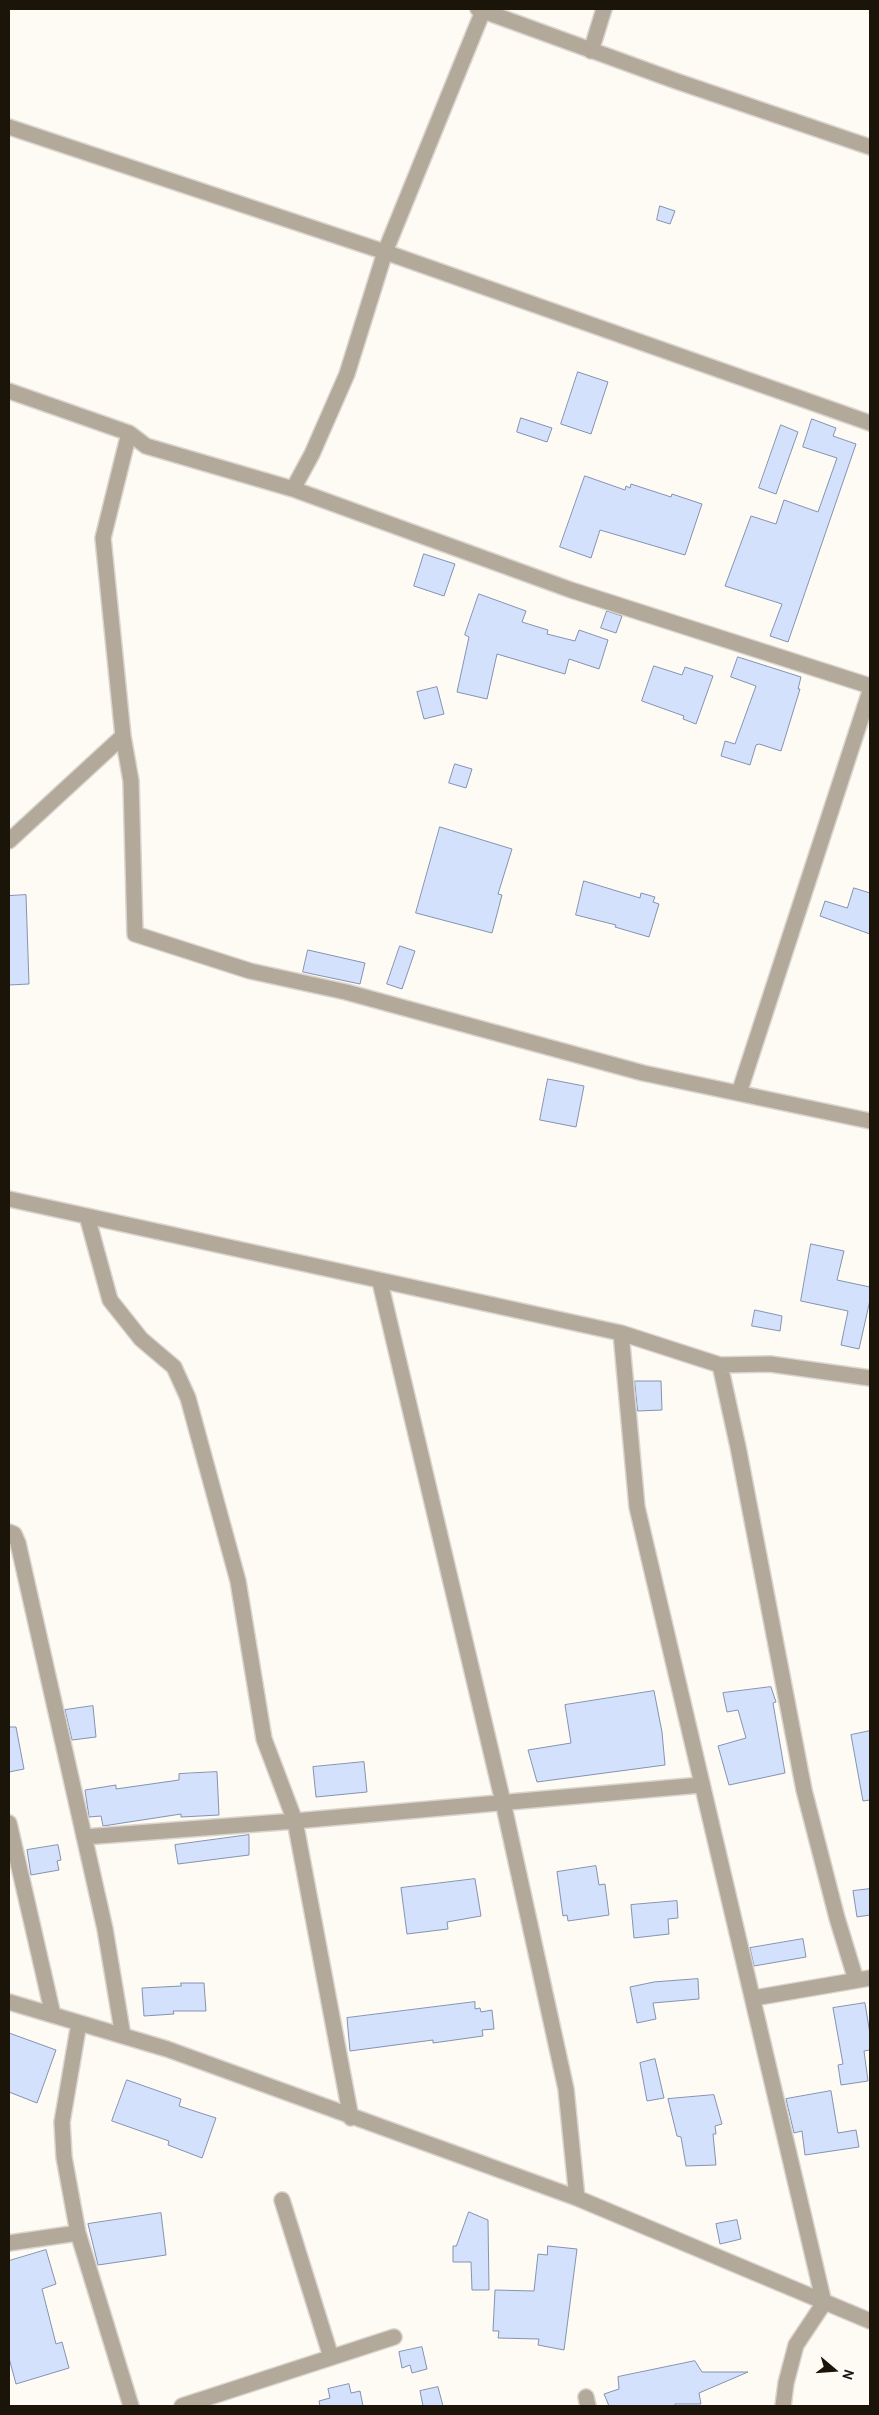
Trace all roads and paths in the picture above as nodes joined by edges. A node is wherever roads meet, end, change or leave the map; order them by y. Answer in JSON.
{"nodes":[{"id":1,"x":604,"y":9,"type":"edge"},
{"id":2,"x":480,"y":10,"type":"edge"},
{"id":3,"x":591,"y":51,"type":"junction"},
{"id":4,"x":9,"y":127,"type":"edge"},
{"id":5,"x":870,"y":146,"type":"edge"},
{"id":6,"x":384,"y":252,"type":"junction"},
{"id":7,"x":9,"y":391,"type":"edge"},
{"id":8,"x":870,"y":423,"type":"edge"},
{"id":9,"x":129,"y":433,"type":"junction"},
{"id":10,"x":293,"y":490,"type":"junction"},
{"id":11,"x":870,"y":686,"type":"edge"},
{"id":12,"x":870,"y":691,"type":"edge"},
{"id":13,"x":123,"y":736,"type":"junction"},
{"id":14,"x":9,"y":841,"type":"edge"},
{"id":15,"x":739,"y":1093,"type":"junction"},
{"id":16,"x":870,"y":1121,"type":"edge"},
{"id":17,"x":9,"y":1199,"type":"edge"},
{"id":18,"x":87,"y":1216,"type":"junction"},
{"id":19,"x":380,"y":1282,"type":"junction"},
{"id":20,"x":621,"y":1333,"type":"junction"},
{"id":21,"x":720,"y":1365,"type":"junction"},
{"id":22,"x":870,"y":1378,"type":"edge"},
{"id":23,"x":9,"y":1532,"type":"edge"},
{"id":24,"x":701,"y":1785,"type":"junction"},
{"id":25,"x":503,"y":1802,"type":"junction"},
{"id":26,"x":295,"y":1821,"type":"junction"},
{"id":27,"x":9,"y":1823,"type":"edge"},
{"id":28,"x":84,"y":1837,"type":"junction"},
{"id":29,"x":863,"y":1979,"type":"edge"},
{"id":30,"x":754,"y":1998,"type":"junction"},
{"id":31,"x":9,"y":2002,"type":"edge"},
{"id":32,"x":53,"y":2015,"type":"junction"},
{"id":33,"x":79,"y":2023,"type":"junction"},
{"id":34,"x":122,"y":2036,"type":"junction"},
{"id":35,"x":351,"y":2118,"type":"junction"},
{"id":36,"x":577,"y":2198,"type":"junction"},
{"id":37,"x":282,"y":2200,"type":"dead end"},
{"id":38,"x":78,"y":2233,"type":"junction"},
{"id":39,"x":9,"y":2243,"type":"edge"},
{"id":40,"x":824,"y":2302,"type":"junction"},
{"id":41,"x":870,"y":2321,"type":"edge"},
{"id":42,"x":394,"y":2337,"type":"dead end"},
{"id":43,"x":331,"y":2357,"type":"junction"},
{"id":44,"x":131,"y":2406,"type":"edge"},
{"id":45,"x":182,"y":2406,"type":"edge"},
{"id":46,"x":783,"y":2406,"type":"edge"}],
"edges":[{"from":1,"to":3,"type":"street"},
{"from":2,"to":3,"type":"street"},
{"from":2,"to":6,"type":"street"},
{"from":3,"to":5,"type":"street"},
{"from":4,"to":6,"type":"street"},
{"from":6,"to":8,"type":"street"},
{"from":6,"to":10,"type":"street"},
{"from":7,"to":9,"type":"street"},
{"from":9,"to":10,"type":"street"},
{"from":9,"to":13,"type":"street"},
{"from":10,"to":11,"type":"street"},
{"from":12,"to":15,"type":"street"},
{"from":13,"to":14,"type":"street"},
{"from":13,"to":15,"type":"street"},
{"from":15,"to":16,"type":"street"},
{"from":17,"to":18,"type":"street"},
{"from":18,"to":19,"type":"street"},
{"from":18,"to":26,"type":"street"},
{"from":19,"to":20,"type":"street"},
{"from":19,"to":25,"type":"street"},
{"from":20,"to":21,"type":"street"},
{"from":20,"to":24,"type":"street"},
{"from":21,"to":22,"type":"street"},
{"from":21,"to":29,"type":"street"},
{"from":23,"to":28,"type":"street"},
{"from":24,"to":25,"type":"street"},
{"from":24,"to":30,"type":"street"},
{"from":25,"to":26,"type":"street"},
{"from":25,"to":36,"type":"street"},
{"from":26,"to":28,"type":"street"},
{"from":26,"to":35,"type":"street"},
{"from":27,"to":32,"type":"street"},
{"from":28,"to":34,"type":"street"},
{"from":29,"to":30,"type":"street"},
{"from":30,"to":40,"type":"street"},
{"from":31,"to":32,"type":"street"},
{"from":32,"to":33,"type":"street"},
{"from":33,"to":34,"type":"street"},
{"from":33,"to":38,"type":"street"},
{"from":34,"to":35,"type":"street"},
{"from":35,"to":36,"type":"street"},
{"from":36,"to":40,"type":"street"},
{"from":37,"to":43,"type":"street"},
{"from":38,"to":39,"type":"street"},
{"from":38,"to":44,"type":"street"},
{"from":40,"to":41,"type":"street"},
{"from":40,"to":46,"type":"street"},
{"from":42,"to":43,"type":"street"},
{"from":43,"to":45,"type":"street"}]}
